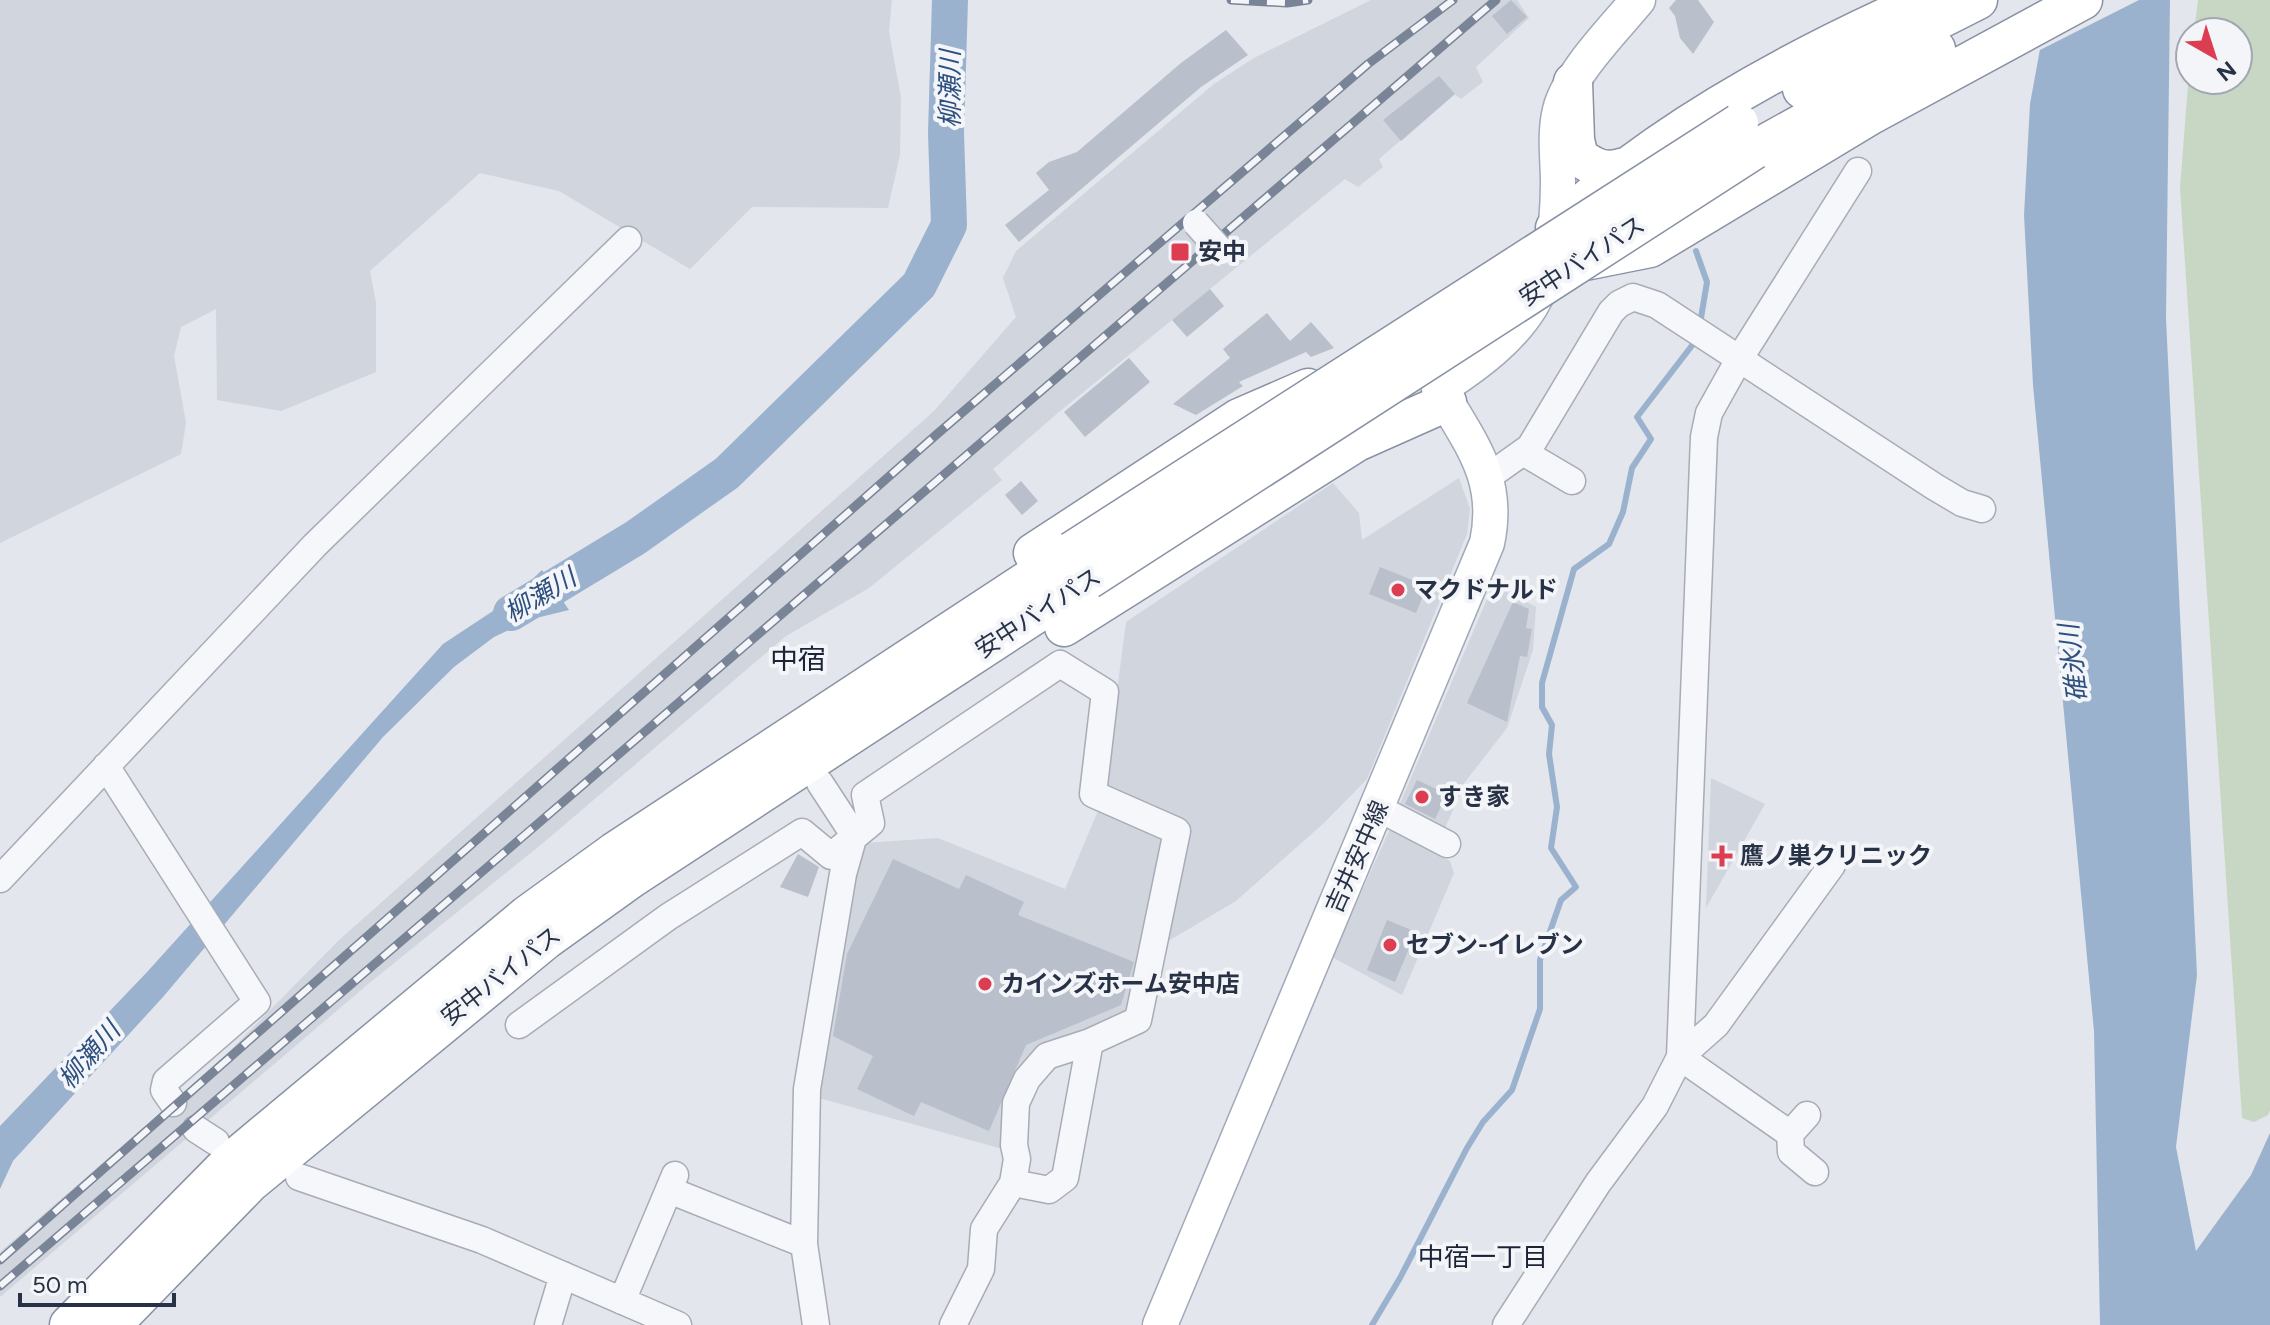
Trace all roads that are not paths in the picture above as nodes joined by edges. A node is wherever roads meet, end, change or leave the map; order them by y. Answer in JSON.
{"nodes":[{"id":1,"x":1638,"y":0,"type":"edge"},
{"id":2,"x":1924,"y":0,"type":"edge"},
{"id":3,"x":2035,"y":0,"type":"edge"},
{"id":4,"x":2083,"y":0,"type":"edge"},
{"id":5,"x":1989,"y":21,"type":"edge"},
{"id":6,"x":1573,"y":82,"type":"junction"},
{"id":7,"x":1625,"y":167,"type":"junction"},
{"id":8,"x":1858,"y":171,"type":"dead end"},
{"id":9,"x":1196,"y":223,"type":"dead end"},
{"id":10,"x":1555,"y":228,"type":"junction"},
{"id":11,"x":628,"y":240,"type":"dead end"},
{"id":12,"x":1221,"y":251,"type":"dead end"},
{"id":13,"x":1561,"y":266,"type":"junction"},
{"id":14,"x":1418,"y":316,"type":"dead end"},
{"id":15,"x":1738,"y":361,"type":"junction"},
{"id":16,"x":1443,"y":395,"type":"junction"},
{"id":17,"x":1194,"y":448,"type":"junction"},
{"id":18,"x":1523,"y":452,"type":"junction"},
{"id":19,"x":1488,"y":477,"type":"junction"},
{"id":20,"x":1572,"y":481,"type":"dead end"},
{"id":21,"x":1982,"y":509,"type":"dead end"},
{"id":22,"x":1241,"y":513,"type":"junction"},
{"id":23,"x":1080,"y":566,"type":"junction"},
{"id":24,"x":106,"y":766,"type":"junction"},
{"id":25,"x":820,"y":783,"type":"junction"},
{"id":26,"x":1378,"y":808,"type":"junction"},
{"id":27,"x":854,"y":835,"type":"junction"},
{"id":28,"x":1447,"y":844,"type":"dead end"},
{"id":29,"x":1832,"y":865,"type":"dead end"},
{"id":30,"x":0,"y":879,"type":"edge"},
{"id":31,"x":527,"y":915,"type":"junction"},
{"id":32,"x":456,"y":1011,"type":"junction"},
{"id":33,"x":519,"y":1025,"type":"dead end"},
{"id":34,"x":1090,"y":1042,"type":"junction"},
{"id":35,"x":1680,"y":1057,"type":"junction"},
{"id":36,"x":173,"y":1103,"type":"dead end"},
{"id":37,"x":1815,"y":1172,"type":"dead end"},
{"id":38,"x":299,"y":1177,"type":"dead end"},
{"id":39,"x":1013,"y":1183,"type":"junction"},
{"id":40,"x":804,"y":1244,"type":"junction"},
{"id":41,"x":563,"y":1275,"type":"junction"},
{"id":42,"x":622,"y":1301,"type":"junction"},
{"id":43,"x":69,"y":1325,"type":"edge"},
{"id":44,"x":112,"y":1325,"type":"edge"},
{"id":45,"x":548,"y":1325,"type":"edge"},
{"id":46,"x":678,"y":1325,"type":"edge"},
{"id":47,"x":816,"y":1325,"type":"edge"},
{"id":48,"x":953,"y":1325,"type":"edge"},
{"id":49,"x":1160,"y":1325,"type":"edge"},
{"id":50,"x":1506,"y":1325,"type":"edge"}],
"edges":[{"from":1,"to":6,"type":"main road"},
{"from":2,"to":7,"type":"highway"},
{"from":3,"to":5,"type":"highway","name":"安中バイパス"},
{"from":4,"to":5,"type":"highway"},
{"from":5,"to":13,"type":"highway"},
{"from":5,"to":23,"type":"highway","name":"安中バイパス","bridge":true},
{"from":6,"to":7,"type":"highway"},
{"from":6,"to":10,"type":"main road"},
{"from":7,"to":10,"type":"highway"},
{"from":8,"to":15,"type":"street"},
{"from":9,"to":12,"type":"street","bridge":true},
{"from":10,"to":13,"type":"main road"},
{"from":10,"to":16,"type":"main road"},
{"from":11,"to":24,"type":"street"},
{"from":13,"to":16,"type":"main road"},
{"from":14,"to":16,"type":"street"},
{"from":15,"to":18,"type":"street"},
{"from":15,"to":21,"type":"street"},
{"from":15,"to":35,"type":"street"},
{"from":16,"to":17,"type":"highway"},
{"from":16,"to":19,"type":"main road","name":"吉井安中線"},
{"from":16,"to":22,"type":"highway"},
{"from":17,"to":22,"type":"highway"},
{"from":17,"to":31,"type":"highway"},
{"from":18,"to":19,"type":"street"},
{"from":18,"to":20,"type":"street"},
{"from":19,"to":26,"type":"main road","name":"吉井安中線"},
{"from":22,"to":25,"type":"highway"},
{"from":23,"to":31,"type":"highway","name":"安中バイパス"},
{"from":23,"to":32,"type":"highway","name":"安中バイパス"},
{"from":24,"to":30,"type":"street"},
{"from":24,"to":36,"type":"street"},
{"from":25,"to":27,"type":"street"},
{"from":25,"to":32,"type":"highway"},
{"from":26,"to":28,"type":"street"},
{"from":26,"to":49,"type":"main road","name":"吉井安中線"},
{"from":27,"to":33,"type":"street"},
{"from":27,"to":34,"type":"street"},
{"from":27,"to":40,"type":"street"},
{"from":29,"to":35,"type":"street"},
{"from":31,"to":43,"type":"highway","name":"安中バイパス"},
{"from":32,"to":44,"type":"highway","name":"安中バイパス"},
{"from":34,"to":39,"type":"street"},
{"from":34,"to":39,"type":"street"},
{"from":35,"to":37,"type":"street"},
{"from":35,"to":50,"type":"street"},
{"from":38,"to":41,"type":"street"},
{"from":39,"to":48,"type":"street"},
{"from":40,"to":42,"type":"street"},
{"from":40,"to":47,"type":"street"},
{"from":41,"to":42,"type":"street"},
{"from":41,"to":45,"type":"street"},
{"from":42,"to":46,"type":"street"}]}
